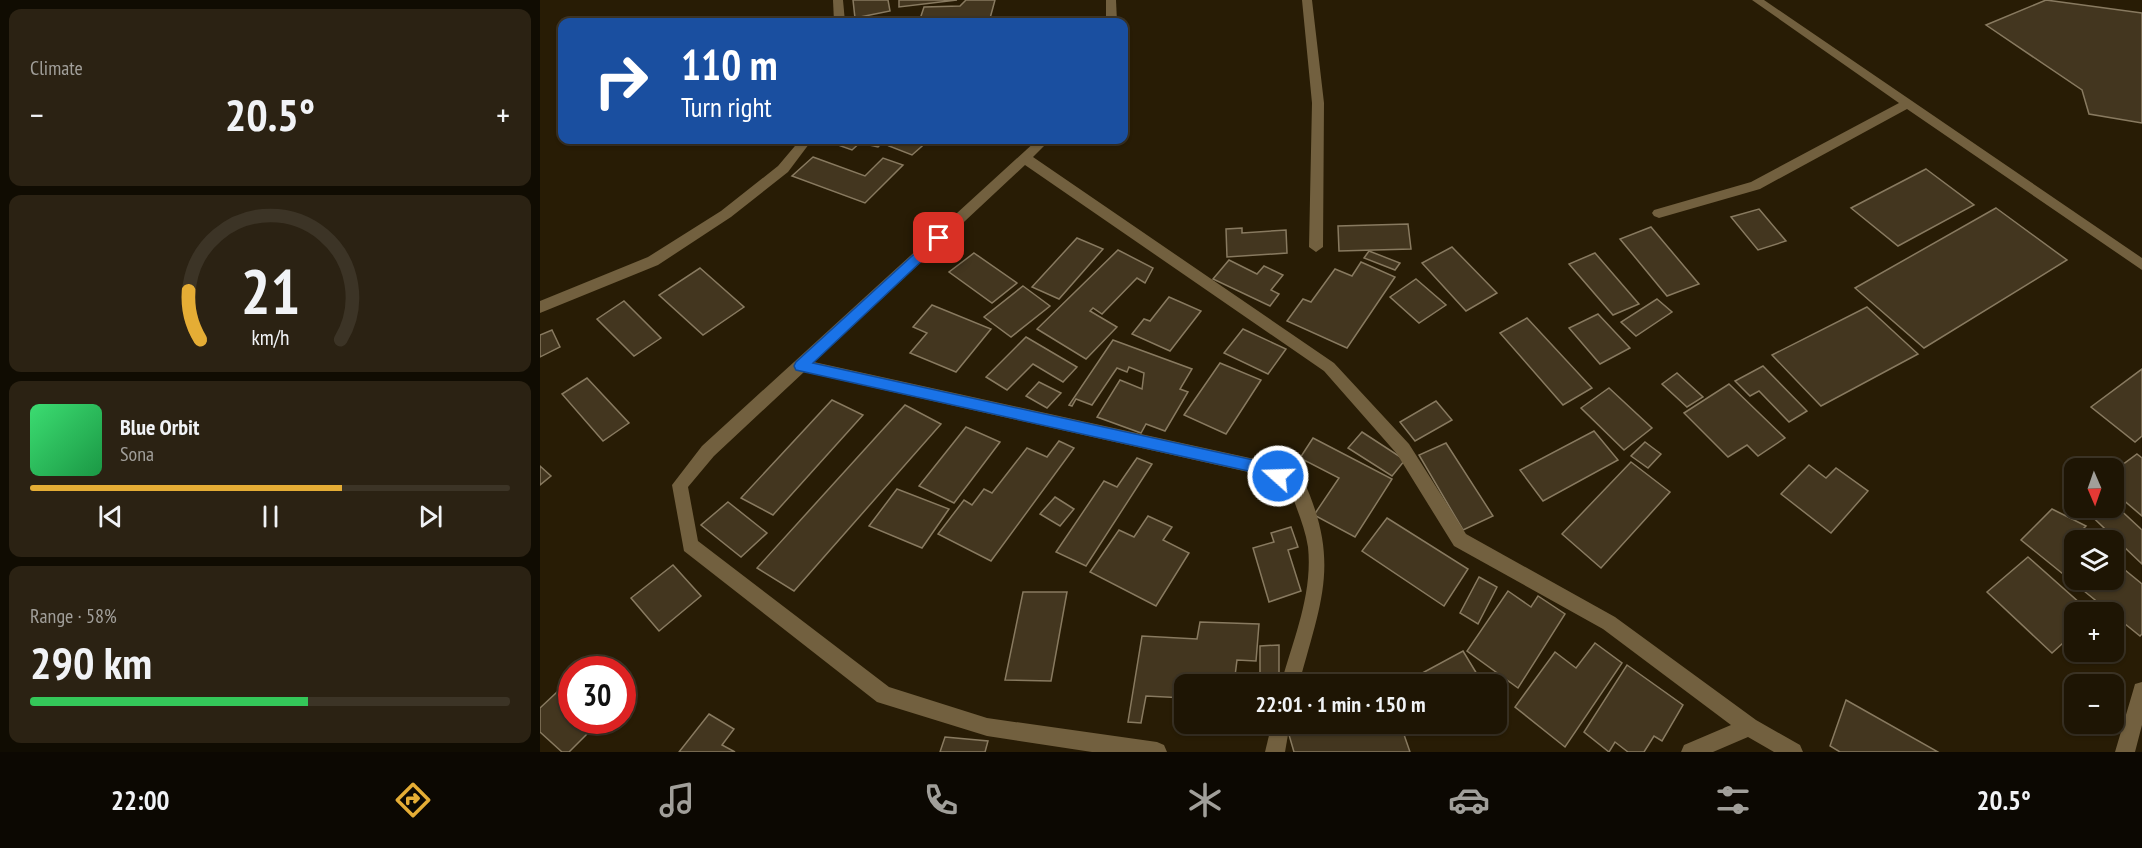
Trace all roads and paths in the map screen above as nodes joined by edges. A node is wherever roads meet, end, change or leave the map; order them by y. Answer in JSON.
{"nodes":[{"id":1,"x":838,"y":0,"type":"edge"},
{"id":2,"x":1111,"y":0,"type":"edge"},
{"id":3,"x":1307,"y":0,"type":"edge"},
{"id":4,"x":1757,"y":0,"type":"edge"},
{"id":5,"x":840,"y":18,"type":"edge"},
{"id":6,"x":1112,"y":18,"type":"edge"},
{"id":7,"x":1907,"y":104,"type":"junction"},
{"id":8,"x":803,"y":144,"type":"edge"},
{"id":9,"x":1040,"y":144,"type":"edge"},
{"id":10,"x":1025,"y":158,"type":"junction"},
{"id":11,"x":1659,"y":213,"type":"dead end"},
{"id":12,"x":1316,"y":247,"type":"dead end"},
{"id":13,"x":2142,"y":265,"type":"edge"},
{"id":14,"x":540,"y":307,"type":"edge"},
{"id":15,"x":801,"y":366,"type":"junction"},
{"id":16,"x":1292,"y":674,"type":"edge"},
{"id":17,"x":2142,"y":691,"type":"edge"},
{"id":18,"x":1749,"y":726,"type":"junction"},
{"id":19,"x":1279,"y":734,"type":"edge"},
{"id":20,"x":1156,"y":752,"type":"edge"},
{"id":21,"x":1275,"y":752,"type":"edge"},
{"id":22,"x":1691,"y":752,"type":"edge"},
{"id":23,"x":1793,"y":752,"type":"edge"},
{"id":24,"x":2126,"y":752,"type":"edge"}],
"edges":[{"from":1,"to":5,"type":"street"},
{"from":2,"to":6,"type":"street"},
{"from":3,"to":12,"type":"street"},
{"from":4,"to":7,"type":"street"},
{"from":7,"to":11,"type":"street"},
{"from":7,"to":13,"type":"street"},
{"from":8,"to":14,"type":"street"},
{"from":9,"to":10,"type":"street"},
{"from":10,"to":15,"type":"street"},
{"from":10,"to":18,"type":"street"},
{"from":15,"to":16,"type":"street"},
{"from":15,"to":20,"type":"street"},
{"from":17,"to":24,"type":"street"},
{"from":18,"to":22,"type":"street"},
{"from":18,"to":23,"type":"street"},
{"from":19,"to":21,"type":"street"}]}
